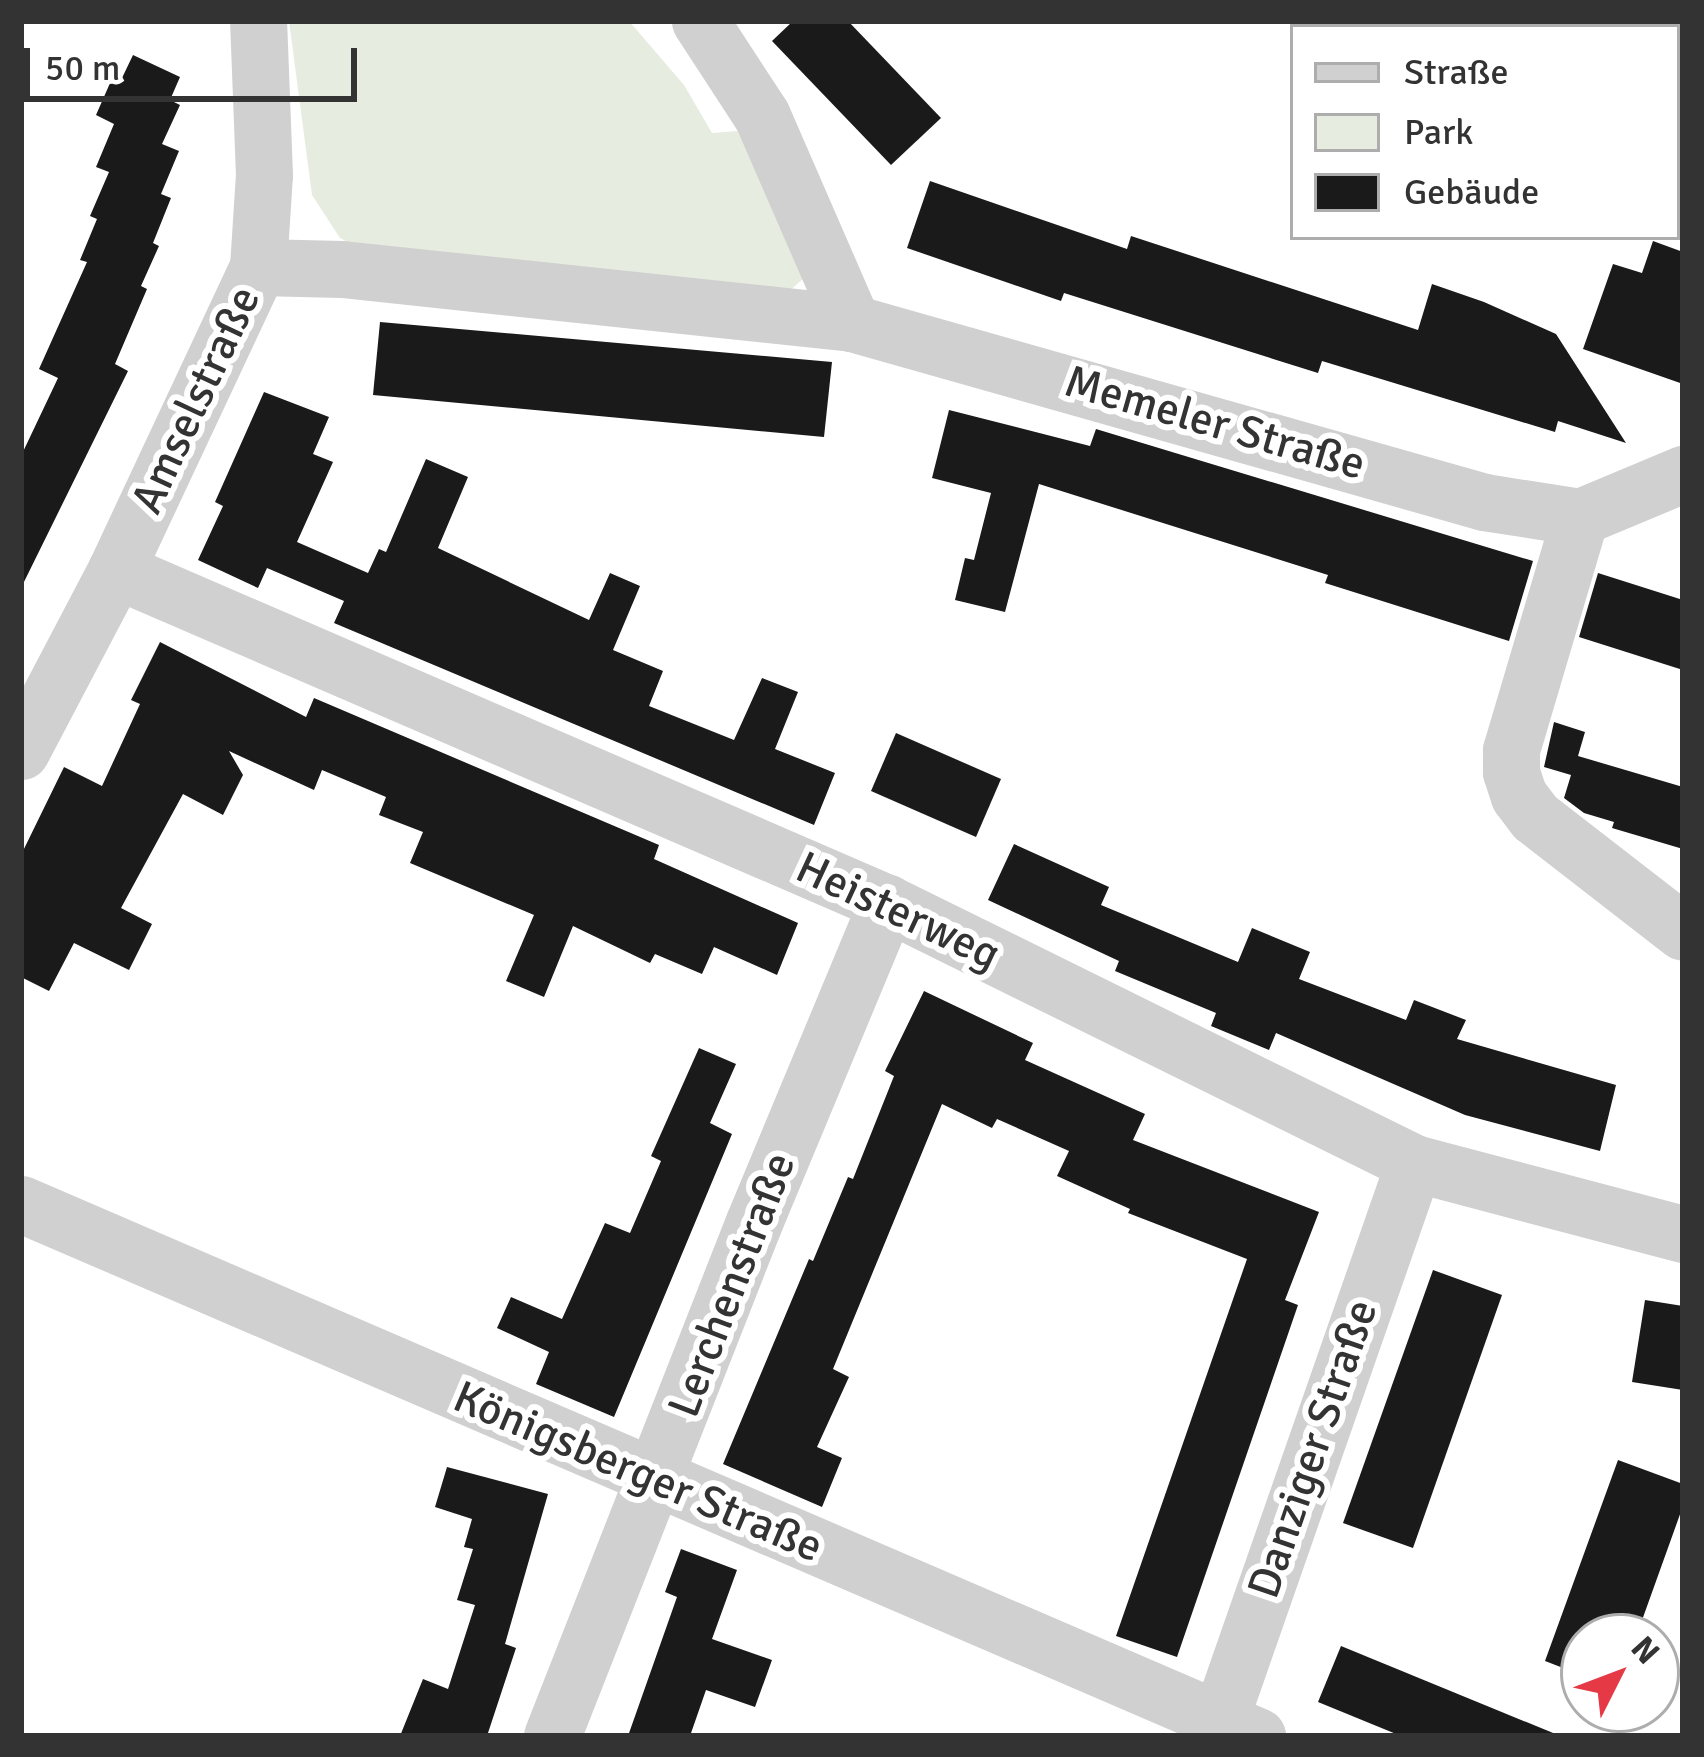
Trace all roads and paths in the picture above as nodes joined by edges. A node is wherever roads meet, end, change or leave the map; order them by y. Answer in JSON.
{"nodes":[{"id":1,"x":259,"y":21,"type":"edge"},
{"id":2,"x":700,"y":21,"type":"edge"},
{"id":3,"x":258,"y":267,"type":"junction"},
{"id":4,"x":852,"y":322,"type":"junction"},
{"id":5,"x":1683,"y":474,"type":"edge"},
{"id":6,"x":1580,"y":517,"type":"junction"},
{"id":7,"x":116,"y":570,"type":"junction"},
{"id":8,"x":21,"y":751,"type":"edge"},
{"id":9,"x":887,"y":903,"type":"junction"},
{"id":10,"x":1683,"y":932,"type":"edge"},
{"id":11,"x":1414,"y":1163,"type":"junction"},
{"id":12,"x":21,"y":1204,"type":"edge"},
{"id":13,"x":1683,"y":1234,"type":"edge"},
{"id":14,"x":656,"y":1481,"type":"junction"},
{"id":15,"x":1230,"y":1731,"type":"edge"},
{"id":16,"x":552,"y":1736,"type":"edge"}],
"edges":[{"from":1,"to":3,"type":"street","name":"Amselstraße"},
{"from":2,"to":4,"type":"street"},
{"from":3,"to":4,"type":"street","name":"Memeler Straße"},
{"from":3,"to":7,"type":"street","name":"Amselstraße"},
{"from":4,"to":6,"type":"street","name":"Memeler Straße"},
{"from":5,"to":6,"type":"street"},
{"from":6,"to":10,"type":"street"},
{"from":7,"to":8,"type":"street","name":"Amselstraße"},
{"from":7,"to":9,"type":"street","name":"Heisterweg"},
{"from":9,"to":11,"type":"street","name":"Heisterweg"},
{"from":9,"to":14,"type":"street","name":"Lerchenstraße"},
{"from":11,"to":13,"type":"street","name":"Heisterweg"},
{"from":11,"to":15,"type":"street","name":"Danziger Straße"},
{"from":12,"to":14,"type":"street","name":"Königsberger Straße"},
{"from":14,"to":15,"type":"street","name":"Königsberger Straße"},
{"from":14,"to":16,"type":"street","name":"Lerchenstraße"}]}
